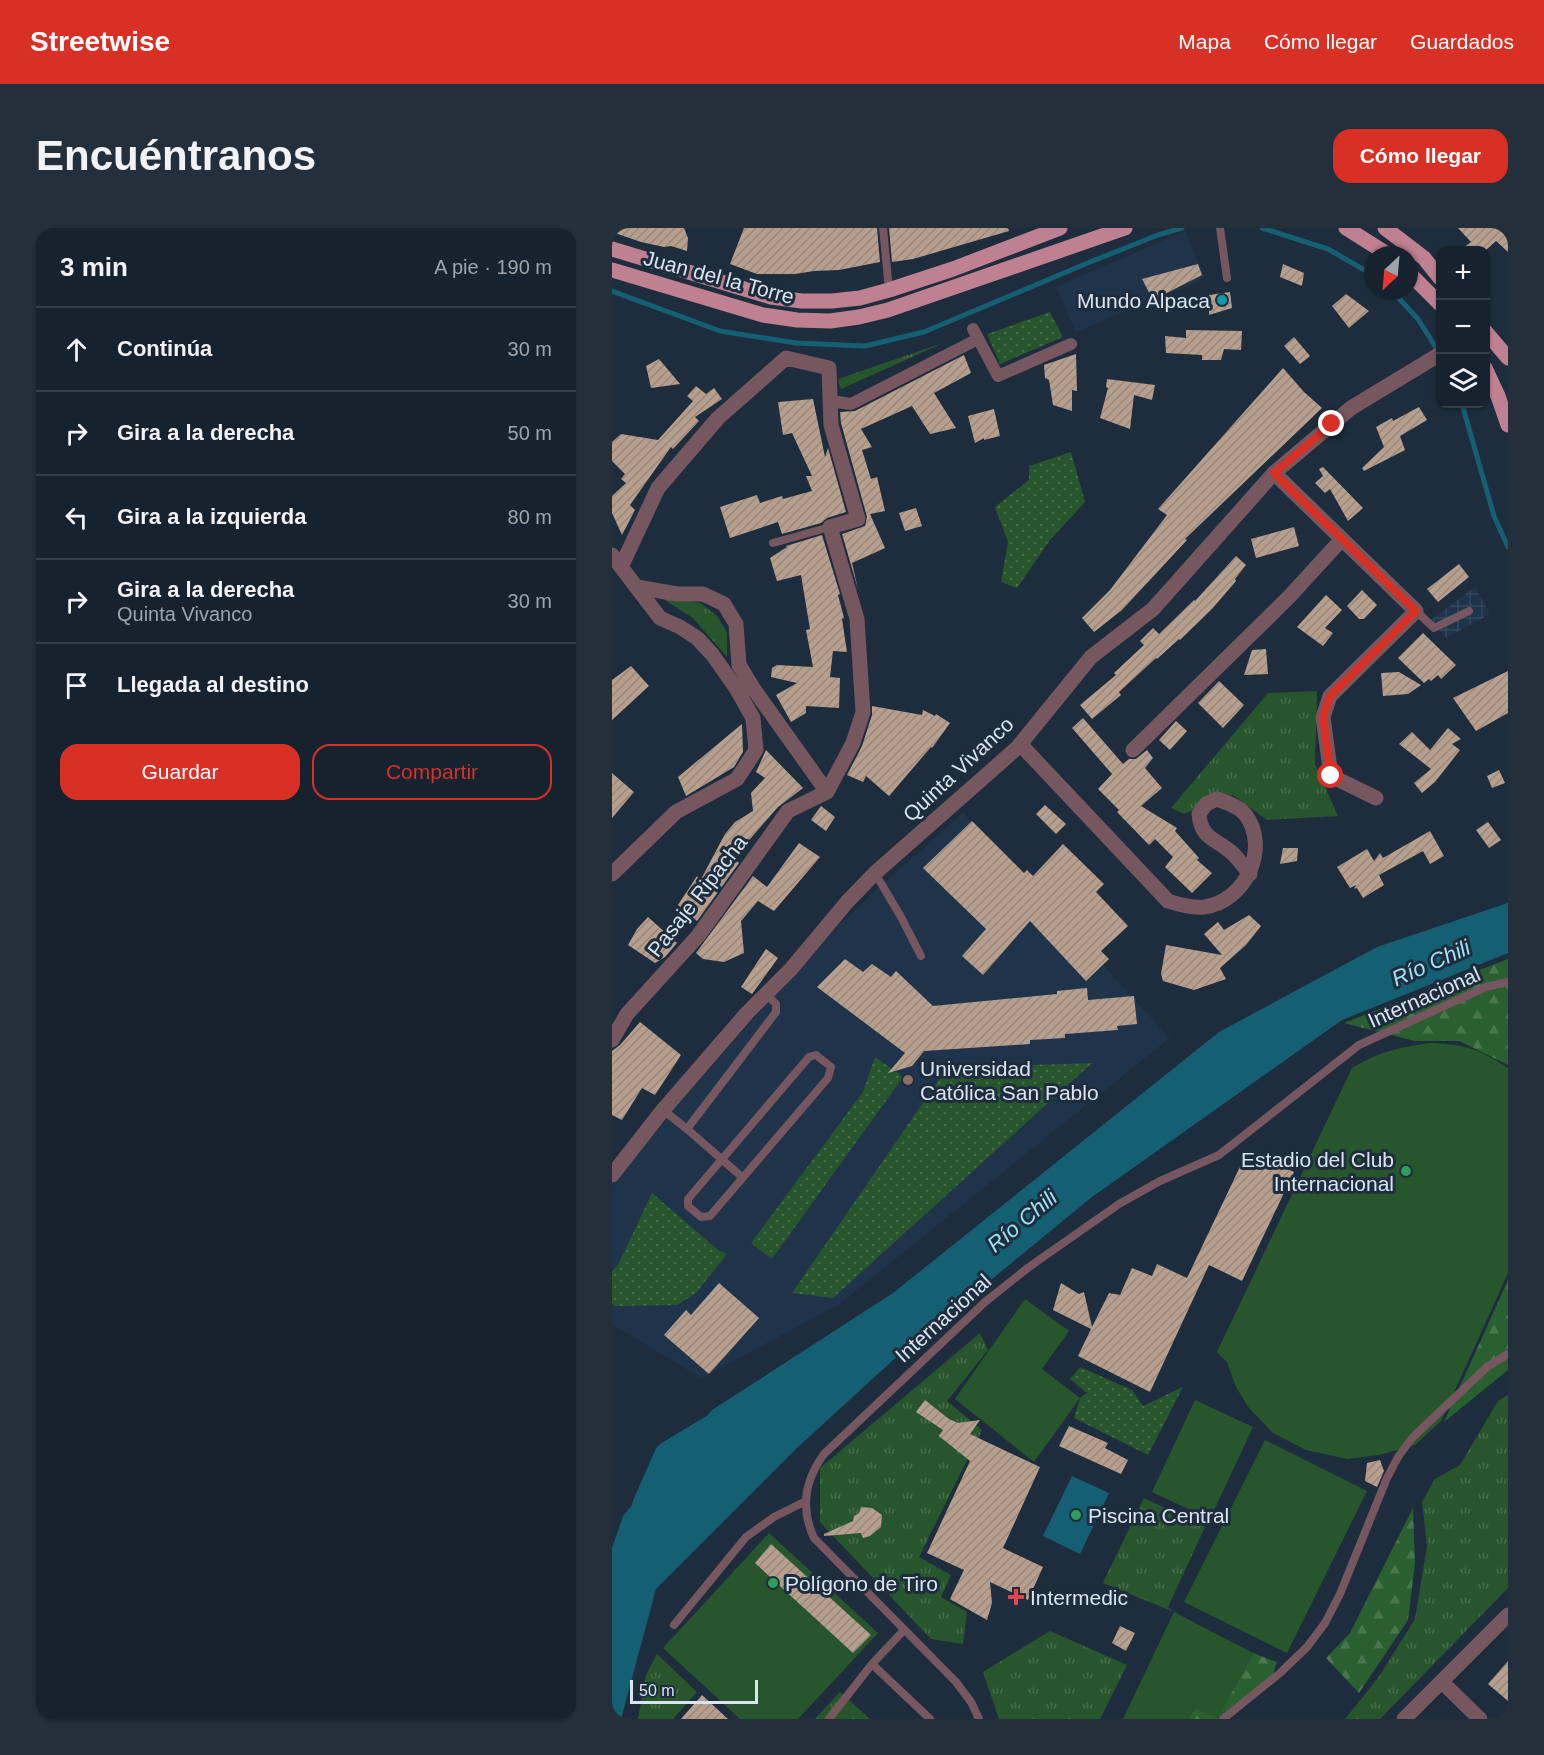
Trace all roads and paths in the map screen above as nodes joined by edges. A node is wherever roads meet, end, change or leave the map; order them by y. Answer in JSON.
{"nodes":[{"id":1,"x":883,"y":228,"type":"edge"},
{"id":2,"x":1060,"y":228,"type":"edge"},
{"id":3,"x":1125,"y":228,"type":"edge"},
{"id":4,"x":1346,"y":228,"type":"edge"},
{"id":5,"x":1384,"y":228,"type":"edge"},
{"id":6,"x":1220,"y":229,"type":"edge"},
{"id":7,"x":1375,"y":246,"type":"edge"},
{"id":8,"x":612,"y":249,"type":"edge"},
{"id":9,"x":612,"y":270,"type":"edge"},
{"id":10,"x":1436,"y":272,"type":"edge"},
{"id":11,"x":1227,"y":278,"type":"dead end"},
{"id":12,"x":1436,"y":280,"type":"edge"},
{"id":13,"x":1418,"y":281,"type":"edge"},
{"id":14,"x":1425,"y":288,"type":"junction"},
{"id":15,"x":889,"y":290,"type":"junction"},
{"id":16,"x":1436,"y":300,"type":"edge"},
{"id":17,"x":1490,"y":337,"type":"edge"},
{"id":18,"x":1071,"y":344,"type":"dead end"},
{"id":19,"x":1507,"y":356,"type":"edge"},
{"id":20,"x":1436,"y":357,"type":"edge"},
{"id":21,"x":1490,"y":379,"type":"edge"},
{"id":22,"x":830,"y":401,"type":"junction"},
{"id":23,"x":1508,"y":425,"type":"edge"},
{"id":24,"x":1274,"y":473,"type":"junction"},
{"id":25,"x":830,"y":527,"type":"junction"},
{"id":26,"x":1342,"y":538,"type":"junction"},
{"id":27,"x":773,"y":543,"type":"dead end"},
{"id":28,"x":617,"y":561,"type":"edge"},
{"id":29,"x":637,"y":587,"type":"junction"},
{"id":30,"x":1416,"y":611,"type":"junction"},
{"id":31,"x":1468,"y":611,"type":"dead end"},
{"id":32,"x":736,"y":688,"type":"junction"},
{"id":33,"x":753,"y":688,"type":"junction"},
{"id":34,"x":1020,"y":744,"type":"junction"},
{"id":35,"x":1133,"y":750,"type":"dead end"},
{"id":36,"x":827,"y":792,"type":"junction"},
{"id":37,"x":1376,"y":798,"type":"dead end"},
{"id":38,"x":875,"y":873,"type":"junction"},
{"id":39,"x":612,"y":874,"type":"edge"},
{"id":40,"x":1250,"y":874,"type":"junction"},
{"id":41,"x":921,"y":956,"type":"dead end"},
{"id":42,"x":1508,"y":982,"type":"edge"},
{"id":43,"x":767,"y":995,"type":"junction"},
{"id":44,"x":612,"y":1040,"type":"edge"},
{"id":45,"x":663,"y":1110,"type":"junction"},
{"id":46,"x":687,"y":1129,"type":"junction"},
{"id":47,"x":720,"y":1159,"type":"junction"},
{"id":48,"x":612,"y":1175,"type":"edge"},
{"id":49,"x":742,"y":1177,"type":"junction"},
{"id":50,"x":1508,"y":1354,"type":"edge"},
{"id":51,"x":806,"y":1501,"type":"junction"},
{"id":52,"x":1508,"y":1615,"type":"edge"},
{"id":53,"x":674,"y":1625,"type":"dead end"},
{"id":54,"x":903,"y":1630,"type":"junction"},
{"id":55,"x":872,"y":1664,"type":"junction"},
{"id":56,"x":1442,"y":1682,"type":"junction"},
{"id":57,"x":831,"y":1718,"type":"edge"},
{"id":58,"x":977,"y":1718,"type":"edge"},
{"id":59,"x":930,"y":1719,"type":"edge"},
{"id":60,"x":1223,"y":1719,"type":"edge"},
{"id":61,"x":1404,"y":1719,"type":"edge"},
{"id":62,"x":1480,"y":1719,"type":"edge"}],
"edges":[{"from":1,"to":15,"type":"lane"},
{"from":2,"to":15,"type":"main road","name":"Juan del la Torre"},
{"from":3,"to":9,"type":"main road","name":"Juan del la Torre"},
{"from":4,"to":7,"type":"main road"},
{"from":5,"to":10,"type":"main road"},
{"from":6,"to":11,"type":"lane"},
{"from":8,"to":15,"type":"main road","name":"Juan del la Torre"},
{"from":12,"to":14,"type":"main road"},
{"from":13,"to":14,"type":"main road"},
{"from":14,"to":16,"type":"main road"},
{"from":17,"to":19,"type":"main road"},
{"from":18,"to":22,"type":"street"},
{"from":20,"to":24,"type":"street","name":"Quinta Vivanco"},
{"from":21,"to":23,"type":"main road"},
{"from":22,"to":25,"type":"street"},
{"from":22,"to":28,"type":"street"},
{"from":24,"to":26,"type":"street"},
{"from":24,"to":34,"type":"street","name":"Quinta Vivanco"},
{"from":25,"to":27,"type":"lane"},
{"from":25,"to":36,"type":"street"},
{"from":26,"to":30,"type":"street"},
{"from":26,"to":35,"type":"street"},
{"from":28,"to":29,"type":"street"},
{"from":29,"to":32,"type":"street"},
{"from":29,"to":33,"type":"street"},
{"from":30,"to":31,"type":"lane"},
{"from":30,"to":37,"type":"street"},
{"from":32,"to":33,"type":"street"},
{"from":32,"to":39,"type":"street"},
{"from":33,"to":36,"type":"street"},
{"from":34,"to":38,"type":"street","name":"Quinta Vivanco"},
{"from":34,"to":40,"type":"street"},
{"from":36,"to":44,"type":"street","name":"Pasaje Ripacha"},
{"from":38,"to":41,"type":"lane"},
{"from":38,"to":43,"type":"street","name":"Quinta Vivanco"},
{"from":40,"to":40,"type":"street"},
{"from":42,"to":51,"type":"lane","name":"Internacional"},
{"from":43,"to":45,"type":"street","name":"Quinta Vivanco"},
{"from":43,"to":46,"type":"lane"},
{"from":45,"to":46,"type":"lane"},
{"from":45,"to":48,"type":"street","name":"Quinta Vivanco"},
{"from":46,"to":47,"type":"lane"},
{"from":47,"to":49,"type":"lane"},
{"from":47,"to":49,"type":"lane"},
{"from":47,"to":49,"type":"lane"},
{"from":50,"to":60,"type":"lane"},
{"from":51,"to":53,"type":"lane"},
{"from":51,"to":54,"type":"lane","name":"Internacional"},
{"from":52,"to":56,"type":"street"},
{"from":54,"to":55,"type":"lane"},
{"from":54,"to":58,"type":"lane","name":"Internacional"},
{"from":55,"to":57,"type":"lane"},
{"from":55,"to":59,"type":"lane"},
{"from":56,"to":61,"type":"street"},
{"from":56,"to":62,"type":"street"}]}
